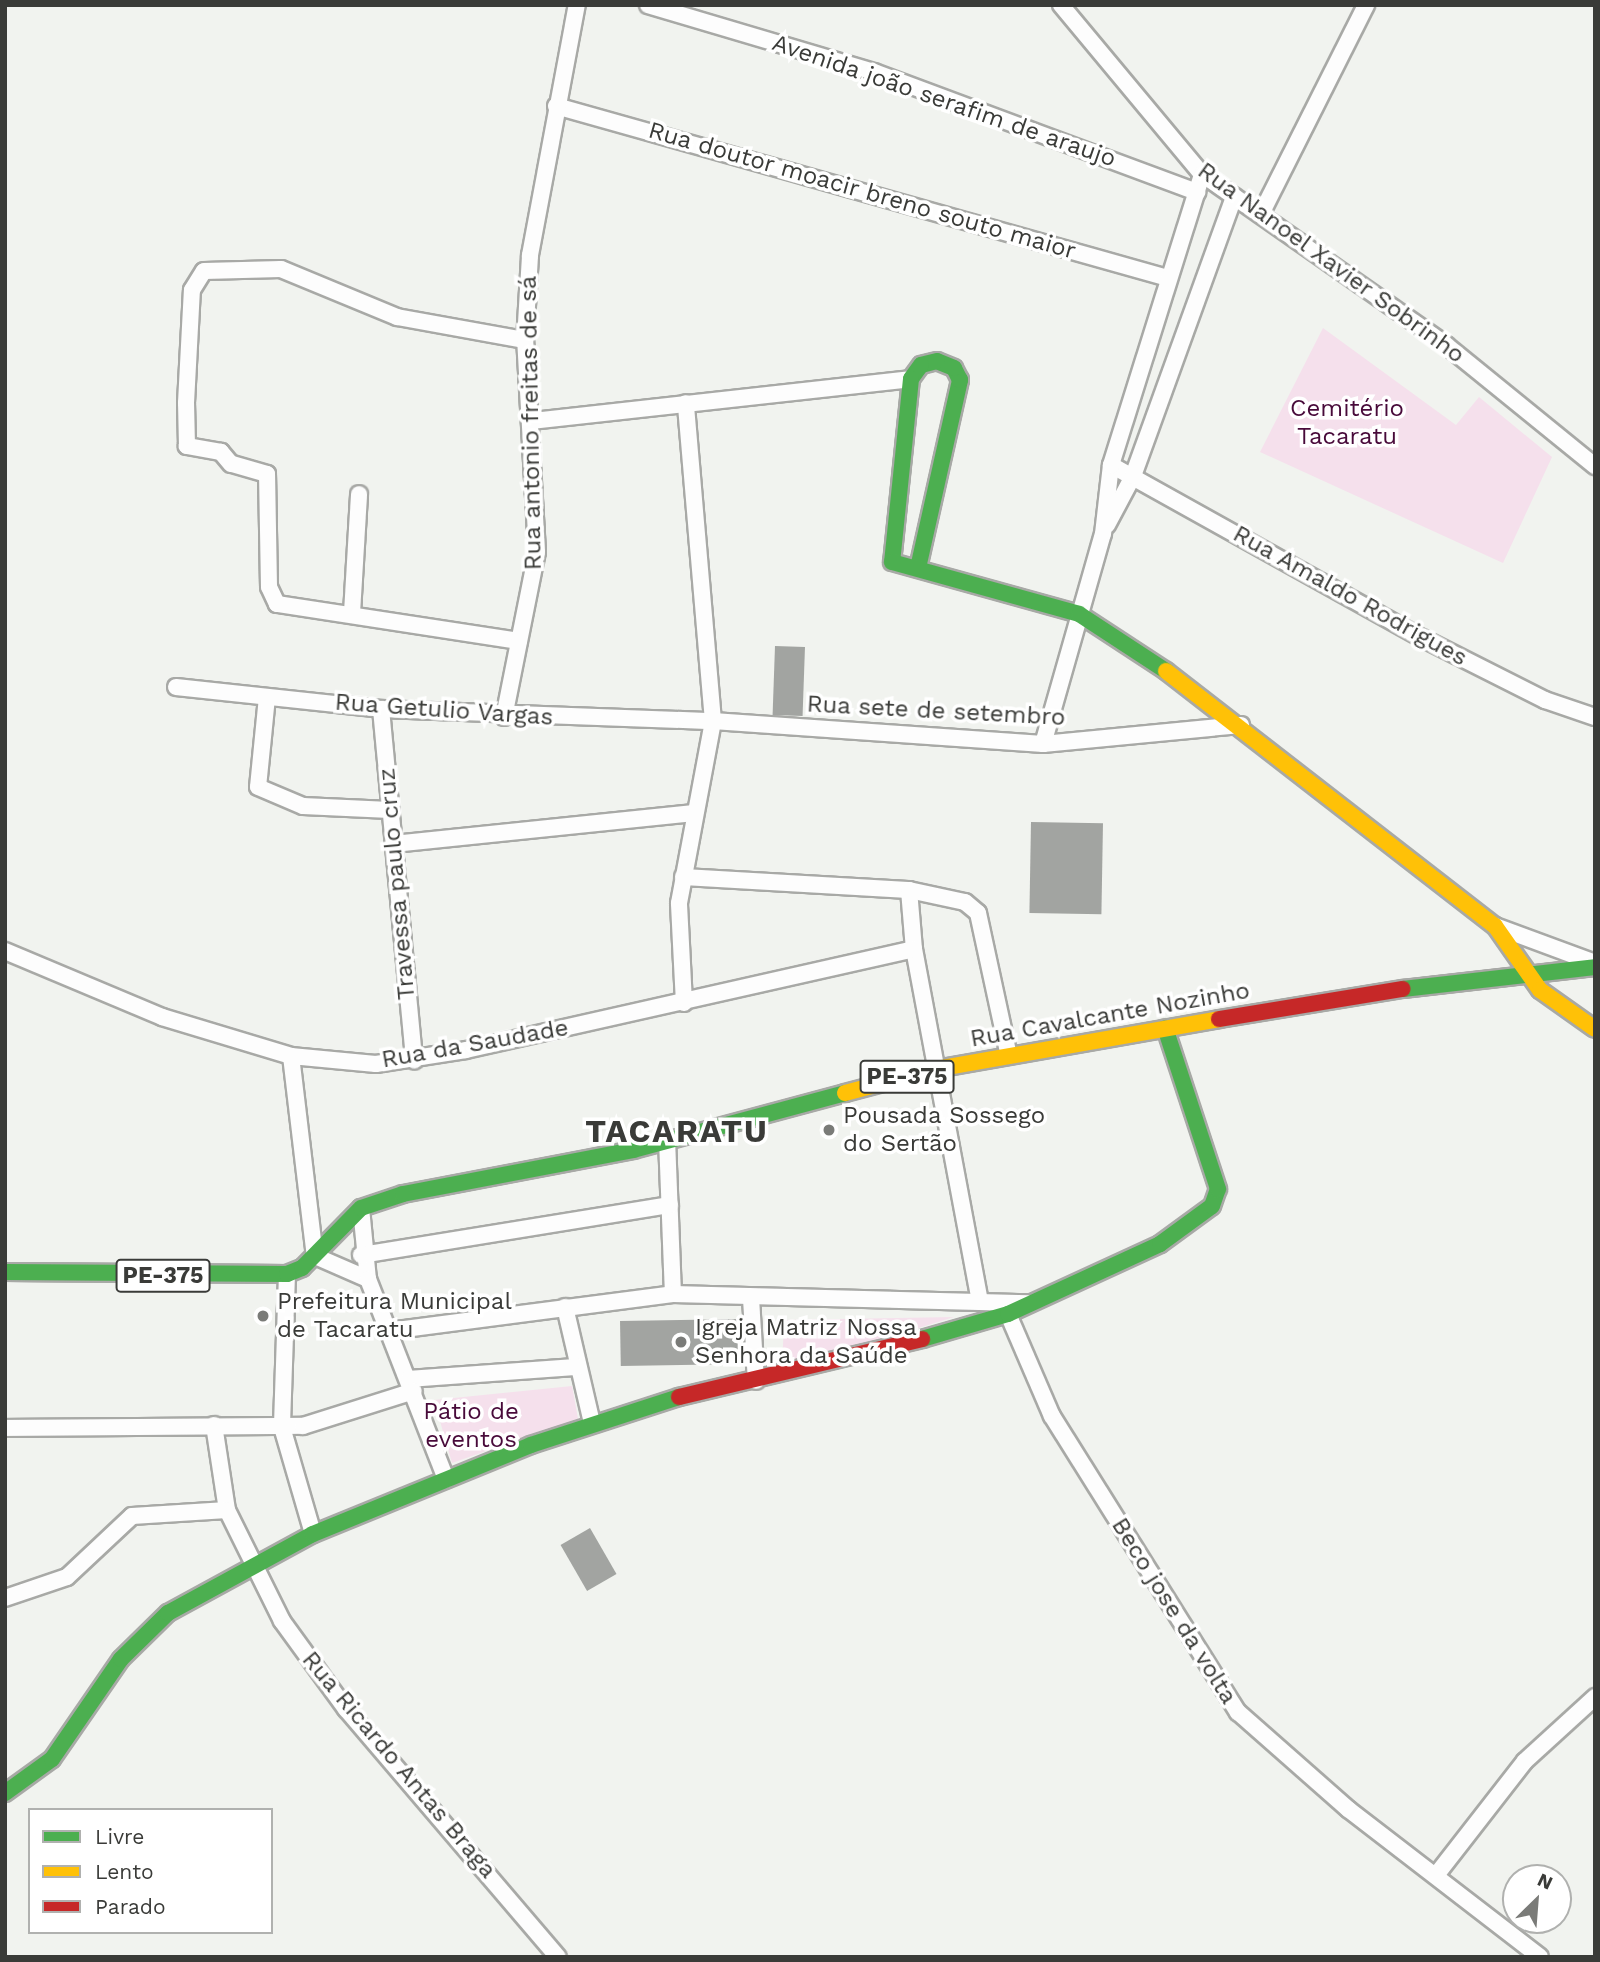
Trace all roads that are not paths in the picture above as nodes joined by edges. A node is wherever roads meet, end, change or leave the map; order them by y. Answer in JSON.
{"nodes":[{"id":1,"x":577,"y":5,"type":"edge"},
{"id":2,"x":648,"y":5,"type":"edge"},
{"id":3,"x":1061,"y":5,"type":"edge"},
{"id":4,"x":1366,"y":5,"type":"edge"},
{"id":5,"x":555,"y":106,"type":"junction"},
{"id":6,"x":1202,"y":174,"type":"junction"},
{"id":7,"x":1197,"y":192,"type":"junction"},
{"id":8,"x":1234,"y":197,"type":"junction"},
{"id":9,"x":1261,"y":214,"type":"junction"},
{"id":10,"x":1168,"y":278,"type":"junction"},
{"id":11,"x":1154,"y":326,"type":"junction"},
{"id":12,"x":1184,"y":337,"type":"junction"},
{"id":13,"x":525,"y":340,"type":"junction"},
{"id":14,"x":911,"y":379,"type":"junction"},
{"id":15,"x":686,"y":403,"type":"junction"},
{"id":16,"x":532,"y":421,"type":"junction"},
{"id":17,"x":1111,"y":465,"type":"junction"},
{"id":18,"x":1595,"y":466,"type":"edge"},
{"id":19,"x":1133,"y":476,"type":"junction"},
{"id":20,"x":359,"y":494,"type":"dead end"},
{"id":21,"x":1103,"y":534,"type":"junction"},
{"id":22,"x":911,"y":567,"type":"junction"},
{"id":23,"x":352,"y":613,"type":"junction"},
{"id":24,"x":1079,"y":614,"type":"junction"},
{"id":25,"x":519,"y":641,"type":"junction"},
{"id":26,"x":176,"y":687,"type":"dead end"},
{"id":27,"x":267,"y":697,"type":"junction"},
{"id":28,"x":381,"y":709,"type":"junction"},
{"id":29,"x":504,"y":717,"type":"junction"},
{"id":30,"x":1595,"y":717,"type":"edge"},
{"id":31,"x":713,"y":721,"type":"junction"},
{"id":32,"x":1241,"y":725,"type":"junction"},
{"id":33,"x":1043,"y":744,"type":"junction"},
{"id":34,"x":390,"y":810,"type":"junction"},
{"id":35,"x":693,"y":813,"type":"junction"},
{"id":36,"x":394,"y":845,"type":"junction"},
{"id":37,"x":682,"y":877,"type":"junction"},
{"id":38,"x":909,"y":890,"type":"junction"},
{"id":39,"x":1494,"y":926,"type":"junction"},
{"id":40,"x":914,"y":949,"type":"junction"},
{"id":41,"x":5,"y":951,"type":"edge"},
{"id":42,"x":1595,"y":965,"type":"edge"},
{"id":43,"x":1527,"y":970,"type":"junction"},
{"id":44,"x":684,"y":1003,"type":"junction"},
{"id":45,"x":1165,"y":1028,"type":"junction"},
{"id":46,"x":1595,"y":1029,"type":"edge"},
{"id":47,"x":291,"y":1056,"type":"junction"},
{"id":48,"x":1009,"y":1056,"type":"junction"},
{"id":49,"x":414,"y":1060,"type":"junction"},
{"id":50,"x":936,"y":1069,"type":"junction"},
{"id":51,"x":667,"y":1139,"type":"junction"},
{"id":52,"x":670,"y":1205,"type":"junction"},
{"id":53,"x":361,"y":1208,"type":"junction"},
{"id":54,"x":361,"y":1255,"type":"junction"},
{"id":55,"x":315,"y":1256,"type":"junction"},
{"id":56,"x":5,"y":1272,"type":"edge"},
{"id":57,"x":287,"y":1274,"type":"junction"},
{"id":58,"x":368,"y":1279,"type":"junction"},
{"id":59,"x":673,"y":1294,"type":"junction"},
{"id":60,"x":751,"y":1298,"type":"junction"},
{"id":61,"x":980,"y":1301,"type":"junction"},
{"id":62,"x":1028,"y":1303,"type":"junction"},
{"id":63,"x":565,"y":1307,"type":"junction"},
{"id":64,"x":1007,"y":1314,"type":"junction"},
{"id":65,"x":389,"y":1331,"type":"junction"},
{"id":66,"x":578,"y":1367,"type":"junction"},
{"id":67,"x":756,"y":1381,"type":"junction"},
{"id":68,"x":412,"y":1385,"type":"junction"},
{"id":69,"x":592,"y":1423,"type":"junction"},
{"id":70,"x":214,"y":1425,"type":"junction"},
{"id":71,"x":282,"y":1427,"type":"junction"},
{"id":72,"x":5,"y":1428,"type":"edge"},
{"id":73,"x":446,"y":1479,"type":"junction"},
{"id":74,"x":227,"y":1510,"type":"junction"},
{"id":75,"x":313,"y":1534,"type":"junction"},
{"id":76,"x":251,"y":1566,"type":"junction"},
{"id":77,"x":5,"y":1598,"type":"edge"},
{"id":78,"x":1595,"y":1697,"type":"edge"},
{"id":79,"x":5,"y":1793,"type":"edge"},
{"id":80,"x":1437,"y":1874,"type":"junction"},
{"id":81,"x":558,"y":1957,"type":"edge"},
{"id":82,"x":1540,"y":1957,"type":"edge"}],
"edges":[{"from":1,"to":5,"type":"street","name":"Rua antonio freitas de sá"},
{"from":2,"to":7,"type":"street","name":"Avenida joão serafim de araujo"},
{"from":3,"to":6,"type":"street","name":"Rua Nanoel Xavier Sobrinho"},
{"from":4,"to":9,"type":"street"},
{"from":5,"to":10,"type":"street","name":"Rua doutor moacir breno souto maior"},
{"from":5,"to":13,"type":"street","name":"Rua antonio freitas de sá"},
{"from":6,"to":7,"type":"street"},
{"from":6,"to":8,"type":"street","name":"Rua Nanoel Xavier Sobrinho"},
{"from":7,"to":10,"type":"street"},
{"from":8,"to":9,"type":"street","name":"Rua Nanoel Xavier Sobrinho"},
{"from":8,"to":12,"type":"street"},
{"from":9,"to":18,"type":"street","name":"Rua Nanoel Xavier Sobrinho"},
{"from":10,"to":11,"type":"street"},
{"from":11,"to":12,"type":"street"},
{"from":11,"to":17,"type":"street"},
{"from":12,"to":19,"type":"street"},
{"from":13,"to":16,"type":"street","name":"Rua antonio freitas de sá"},
{"from":13,"to":23,"type":"street"},
{"from":14,"to":15,"type":"street"},
{"from":14,"to":22,"type":"street"},
{"from":14,"to":22,"type":"street"},
{"from":15,"to":16,"type":"street"},
{"from":15,"to":31,"type":"street"},
{"from":16,"to":25,"type":"street","name":"Rua antonio freitas de sá"},
{"from":17,"to":19,"type":"street","name":"Rua Amaldo Rodrigues"},
{"from":17,"to":21,"type":"street"},
{"from":19,"to":21,"type":"street"},
{"from":19,"to":30,"type":"street","name":"Rua Amaldo Rodrigues"},
{"from":20,"to":23,"type":"street"},
{"from":21,"to":24,"type":"street"},
{"from":22,"to":24,"type":"street"},
{"from":23,"to":25,"type":"street"},
{"from":24,"to":32,"type":"street"},
{"from":24,"to":33,"type":"street"},
{"from":25,"to":29,"type":"street","name":"Rua antonio freitas de sá"},
{"from":26,"to":27,"type":"street","name":"Rua Getulio Vargas"},
{"from":27,"to":28,"type":"street","name":"Rua Getulio Vargas"},
{"from":27,"to":34,"type":"street"},
{"from":28,"to":29,"type":"street","name":"Rua Getulio Vargas"},
{"from":28,"to":34,"type":"street","name":"Travessa paulo cruz"},
{"from":29,"to":31,"type":"street","name":"Rua Getulio Vargas"},
{"from":31,"to":33,"type":"street","name":"Rua sete de setembro"},
{"from":31,"to":35,"type":"street"},
{"from":32,"to":33,"type":"street","name":"Rua sete de setembro"},
{"from":32,"to":39,"type":"street"},
{"from":34,"to":36,"type":"street","name":"Travessa paulo cruz"},
{"from":35,"to":36,"type":"street"},
{"from":35,"to":37,"type":"street"},
{"from":36,"to":49,"type":"street","name":"Travessa paulo cruz"},
{"from":37,"to":38,"type":"street"},
{"from":37,"to":44,"type":"street"},
{"from":38,"to":40,"type":"street"},
{"from":38,"to":48,"type":"street"},
{"from":39,"to":42,"type":"street"},
{"from":39,"to":43,"type":"street"},
{"from":40,"to":44,"type":"street","name":"Rua da Saudade"},
{"from":40,"to":50,"type":"street"},
{"from":41,"to":47,"type":"street","name":"Rua da Saudade"},
{"from":42,"to":43,"type":"street","number":"PE-375"},
{"from":43,"to":45,"type":"street","name":"Rua Cavalcante Nozinho","number":"PE-375"},
{"from":43,"to":46,"type":"street"},
{"from":44,"to":49,"type":"street","name":"Rua da Saudade"},
{"from":45,"to":48,"type":"street","name":"Rua Cavalcante Nozinho","number":"PE-375"},
{"from":45,"to":62,"type":"street"},
{"from":47,"to":49,"type":"street","name":"Rua da Saudade"},
{"from":47,"to":55,"type":"street"},
{"from":48,"to":50,"type":"street","name":"Rua Cavalcante Nozinho","number":"PE-375"},
{"from":50,"to":51,"type":"street","name":"Rua Cavalcante Nozinho","number":"PE-375"},
{"from":50,"to":61,"type":"street"},
{"from":51,"to":52,"type":"street"},
{"from":51,"to":53,"type":"street","name":"Rua Cavalcante Nozinho","number":"PE-375"},
{"from":52,"to":54,"type":"street"},
{"from":52,"to":59,"type":"street"},
{"from":53,"to":54,"type":"street"},
{"from":53,"to":55,"type":"street"},
{"from":54,"to":58,"type":"street"},
{"from":55,"to":57,"type":"street"},
{"from":55,"to":58,"type":"street"},
{"from":56,"to":57,"type":"street","number":"PE-375"},
{"from":57,"to":71,"type":"street"},
{"from":58,"to":65,"type":"street"},
{"from":59,"to":60,"type":"street"},
{"from":59,"to":63,"type":"street"},
{"from":60,"to":61,"type":"street"},
{"from":60,"to":67,"type":"street"},
{"from":61,"to":62,"type":"street"},
{"from":62,"to":64,"type":"street"},
{"from":63,"to":65,"type":"street"},
{"from":63,"to":66,"type":"street"},
{"from":64,"to":67,"type":"street"},
{"from":64,"to":80,"type":"street","name":"Beco jose da volta"},
{"from":65,"to":68,"type":"street"},
{"from":66,"to":68,"type":"street"},
{"from":66,"to":69,"type":"street"},
{"from":67,"to":69,"type":"street"},
{"from":68,"to":71,"type":"street"},
{"from":68,"to":73,"type":"street"},
{"from":69,"to":73,"type":"street"},
{"from":70,"to":71,"type":"street"},
{"from":70,"to":72,"type":"street"},
{"from":70,"to":74,"type":"street","name":"Rua Ricardo Antas Braga"},
{"from":71,"to":75,"type":"street"},
{"from":73,"to":75,"type":"street"},
{"from":74,"to":76,"type":"street","name":"Rua Ricardo Antas Braga"},
{"from":74,"to":77,"type":"street"},
{"from":75,"to":76,"type":"street"},
{"from":76,"to":79,"type":"street"},
{"from":76,"to":81,"type":"street","name":"Rua Ricardo Antas Braga"},
{"from":78,"to":80,"type":"street"},
{"from":80,"to":82,"type":"street","name":"Beco jose da volta"}]}
